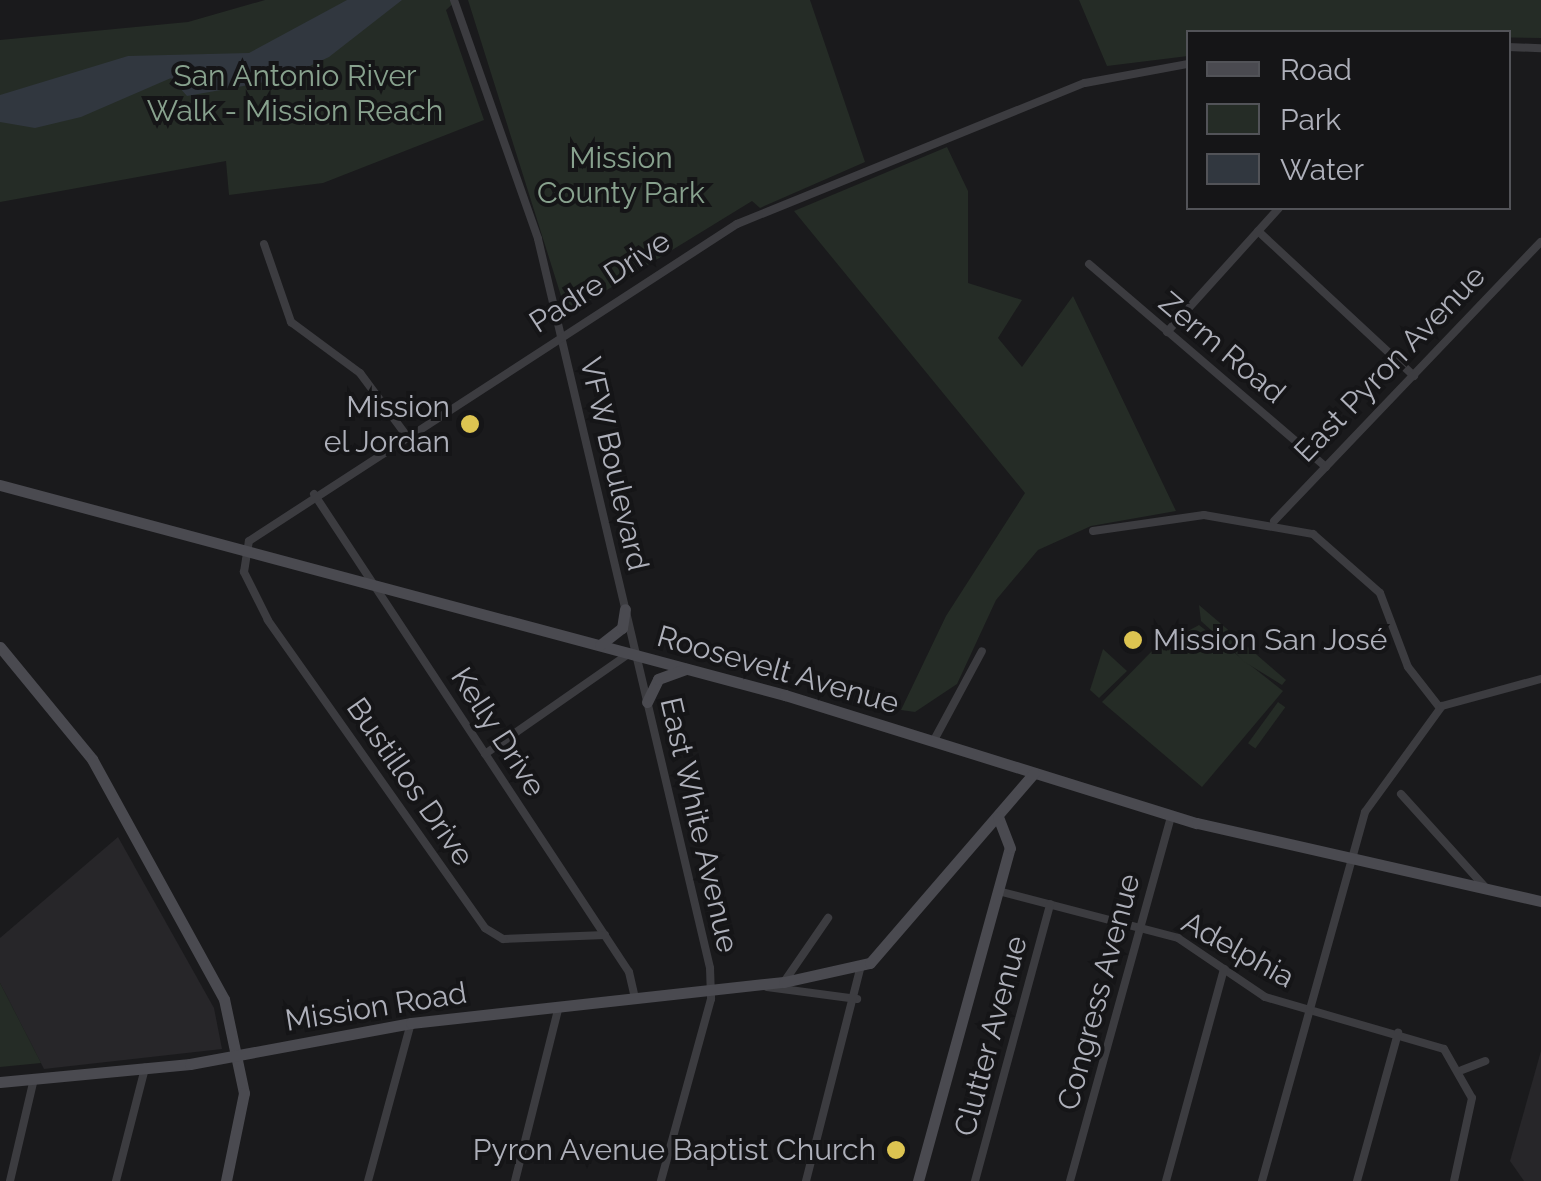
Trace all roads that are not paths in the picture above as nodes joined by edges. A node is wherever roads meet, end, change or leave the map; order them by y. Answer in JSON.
{"nodes":[{"id":1,"x":455,"y":1,"type":"edge"},
{"id":2,"x":1511,"y":47,"type":"edge"},
{"id":3,"x":1541,"y":48,"type":"edge"},
{"id":4,"x":1186,"y":64,"type":"edge"},
{"id":5,"x":1277,"y":210,"type":"edge"},
{"id":6,"x":1258,"y":230,"type":"junction"},
{"id":7,"x":1541,"y":242,"type":"edge"},
{"id":8,"x":264,"y":244,"type":"dead end"},
{"id":9,"x":1088,"y":264,"type":"dead end"},
{"id":10,"x":1167,"y":332,"type":"junction"},
{"id":11,"x":561,"y":334,"type":"junction"},
{"id":12,"x":1414,"y":376,"type":"junction"},
{"id":13,"x":406,"y":435,"type":"junction"},
{"id":14,"x":1326,"y":467,"type":"junction"},
{"id":15,"x":0,"y":485,"type":"edge"},
{"id":16,"x":314,"y":494,"type":"junction"},
{"id":17,"x":1274,"y":521,"type":"junction"},
{"id":18,"x":1094,"y":531,"type":"dead end"},
{"id":19,"x":244,"y":551,"type":"junction"},
{"id":20,"x":375,"y":586,"type":"junction"},
{"id":21,"x":626,"y":609,"type":"junction"},
{"id":22,"x":600,"y":645,"type":"junction"},
{"id":23,"x":0,"y":647,"type":"edge"},
{"id":24,"x":982,"y":651,"type":"dead end"},
{"id":25,"x":633,"y":654,"type":"junction"},
{"id":26,"x":688,"y":668,"type":"junction"},
{"id":27,"x":1541,"y":679,"type":"edge"},
{"id":28,"x":647,"y":702,"type":"junction"},
{"id":29,"x":1440,"y":708,"type":"junction"},
{"id":30,"x":933,"y":742,"type":"junction"},
{"id":31,"x":486,"y":754,"type":"junction"},
{"id":32,"x":1034,"y":774,"type":"junction"},
{"id":33,"x":1401,"y":794,"type":"dead end"},
{"id":34,"x":1171,"y":816,"type":"junction"},
{"id":35,"x":998,"y":818,"type":"junction"},
{"id":36,"x":1350,"y":858,"type":"junction"},
{"id":37,"x":1486,"y":888,"type":"junction"},
{"id":38,"x":998,"y":891,"type":"junction"},
{"id":39,"x":1541,"y":901,"type":"edge"},
{"id":40,"x":1050,"y":904,"type":"junction"},
{"id":41,"x":828,"y":918,"type":"dead end"},
{"id":42,"x":1139,"y":926,"type":"junction"},
{"id":43,"x":605,"y":935,"type":"junction"},
{"id":44,"x":861,"y":965,"type":"junction"},
{"id":45,"x":1224,"y":969,"type":"junction"},
{"id":46,"x":784,"y":982,"type":"junction"},
{"id":47,"x":761,"y":985,"type":"junction"},
{"id":48,"x":711,"y":990,"type":"junction"},
{"id":49,"x":635,"y":997,"type":"junction"},
{"id":50,"x":857,"y":998,"type":"junction"},
{"id":51,"x":558,"y":1006,"type":"junction"},
{"id":52,"x":1308,"y":1010,"type":"junction"},
{"id":53,"x":411,"y":1023,"type":"junction"},
{"id":54,"x":1398,"y":1033,"type":"junction"},
{"id":55,"x":238,"y":1056,"type":"junction"},
{"id":56,"x":1485,"y":1061,"type":"dead end"},
{"id":57,"x":145,"y":1068,"type":"junction"},
{"id":58,"x":1462,"y":1070,"type":"junction"},
{"id":59,"x":34,"y":1079,"type":"junction"},
{"id":60,"x":0,"y":1082,"type":"edge"},
{"id":61,"x":10,"y":1181,"type":"edge"},
{"id":62,"x":116,"y":1181,"type":"edge"},
{"id":63,"x":226,"y":1181,"type":"edge"},
{"id":64,"x":368,"y":1181,"type":"edge"},
{"id":65,"x":515,"y":1181,"type":"edge"},
{"id":66,"x":661,"y":1181,"type":"edge"},
{"id":67,"x":806,"y":1181,"type":"edge"},
{"id":68,"x":918,"y":1181,"type":"edge"},
{"id":69,"x":976,"y":1181,"type":"edge"},
{"id":70,"x":1070,"y":1181,"type":"edge"},
{"id":71,"x":1166,"y":1181,"type":"edge"},
{"id":72,"x":1262,"y":1181,"type":"edge"},
{"id":73,"x":1357,"y":1181,"type":"edge"},
{"id":74,"x":1454,"y":1181,"type":"edge"}],
"edges":[{"from":1,"to":11,"type":"street","name":"VFW Boulevard"},
{"from":2,"to":3,"type":"street"},
{"from":4,"to":11,"type":"street","name":"Padre Drive"},
{"from":5,"to":6,"type":"street"},
{"from":6,"to":10,"type":"street"},
{"from":6,"to":12,"type":"street"},
{"from":7,"to":12,"type":"street","name":"East Pyron Avenue"},
{"from":8,"to":13,"type":"street"},
{"from":9,"to":10,"type":"street","name":"Zerm Road"},
{"from":10,"to":14,"type":"street","name":"Zerm Road"},
{"from":11,"to":13,"type":"street","name":"Padre Drive"},
{"from":11,"to":21,"type":"street","name":"VFW Boulevard"},
{"from":12,"to":14,"type":"street","name":"East Pyron Avenue"},
{"from":13,"to":16,"type":"street","name":"Padre Drive"},
{"from":14,"to":17,"type":"street","name":"East Pyron Avenue"},
{"from":15,"to":19,"type":"main road","name":"Roosevelt Avenue"},
{"from":16,"to":19,"type":"street","name":"Padre Drive"},
{"from":16,"to":20,"type":"street","name":"Kelly Drive"},
{"from":17,"to":18,"type":"street"},
{"from":17,"to":29,"type":"street"},
{"from":19,"to":20,"type":"main road","name":"Roosevelt Avenue"},
{"from":19,"to":43,"type":"street","name":"Bustillos Drive"},
{"from":20,"to":22,"type":"main road","name":"Roosevelt Avenue"},
{"from":20,"to":31,"type":"street","name":"Kelly Drive"},
{"from":21,"to":22,"type":"main road"},
{"from":21,"to":25,"type":"street","name":"VFW Boulevard"},
{"from":22,"to":25,"type":"main road","name":"Roosevelt Avenue"},
{"from":23,"to":55,"type":"main road"},
{"from":24,"to":30,"type":"street"},
{"from":25,"to":26,"type":"main road","name":"Roosevelt Avenue"},
{"from":25,"to":28,"type":"street","name":"East White Avenue"},
{"from":25,"to":31,"type":"street"},
{"from":26,"to":28,"type":"main road"},
{"from":26,"to":30,"type":"main road","name":"Roosevelt Avenue"},
{"from":27,"to":29,"type":"street"},
{"from":28,"to":48,"type":"street","name":"East White Avenue"},
{"from":29,"to":36,"type":"street"},
{"from":30,"to":32,"type":"main road","name":"Roosevelt Avenue"},
{"from":31,"to":43,"type":"street","name":"Kelly Drive"},
{"from":32,"to":34,"type":"main road","name":"Roosevelt Avenue"},
{"from":32,"to":35,"type":"main road","name":"Mission Road"},
{"from":33,"to":37,"type":"street"},
{"from":34,"to":36,"type":"main road","name":"Roosevelt Avenue"},
{"from":34,"to":42,"type":"street","name":"Congress Avenue"},
{"from":35,"to":38,"type":"main road"},
{"from":35,"to":44,"type":"main road","name":"Mission Road"},
{"from":36,"to":37,"type":"main road","name":"Roosevelt Avenue"},
{"from":36,"to":52,"type":"street"},
{"from":37,"to":39,"type":"main road","name":"Roosevelt Avenue"},
{"from":38,"to":40,"type":"street","name":"Adelphia"},
{"from":38,"to":68,"type":"main road"},
{"from":40,"to":42,"type":"street","name":"Adelphia"},
{"from":40,"to":69,"type":"street","name":"Clutter Avenue"},
{"from":41,"to":46,"type":"street"},
{"from":42,"to":45,"type":"street","name":"Adelphia"},
{"from":42,"to":70,"type":"street","name":"Congress Avenue"},
{"from":43,"to":49,"type":"street","name":"Kelly Drive"},
{"from":44,"to":46,"type":"main road","name":"Mission Road"},
{"from":44,"to":50,"type":"street"},
{"from":45,"to":52,"type":"street","name":"Adelphia"},
{"from":45,"to":71,"type":"street"},
{"from":46,"to":47,"type":"main road","name":"Mission Road"},
{"from":47,"to":48,"type":"main road","name":"Mission Road"},
{"from":47,"to":50,"type":"street","name":"Mission Road"},
{"from":48,"to":49,"type":"main road","name":"Mission Road"},
{"from":48,"to":66,"type":"street","name":"East White Avenue"},
{"from":49,"to":51,"type":"main road","name":"Mission Road"},
{"from":50,"to":67,"type":"street"},
{"from":51,"to":53,"type":"main road","name":"Mission Road"},
{"from":51,"to":65,"type":"street"},
{"from":52,"to":54,"type":"street","name":"Adelphia"},
{"from":52,"to":72,"type":"street"},
{"from":53,"to":55,"type":"main road","name":"Mission Road"},
{"from":53,"to":64,"type":"street"},
{"from":54,"to":58,"type":"street","name":"Adelphia"},
{"from":54,"to":73,"type":"street"},
{"from":55,"to":57,"type":"main road","name":"Mission Road"},
{"from":55,"to":63,"type":"main road"},
{"from":56,"to":58,"type":"street"},
{"from":57,"to":59,"type":"main road","name":"Mission Road"},
{"from":57,"to":62,"type":"street"},
{"from":58,"to":74,"type":"street"},
{"from":59,"to":60,"type":"main road","name":"Mission Road"},
{"from":59,"to":61,"type":"street"}]}
